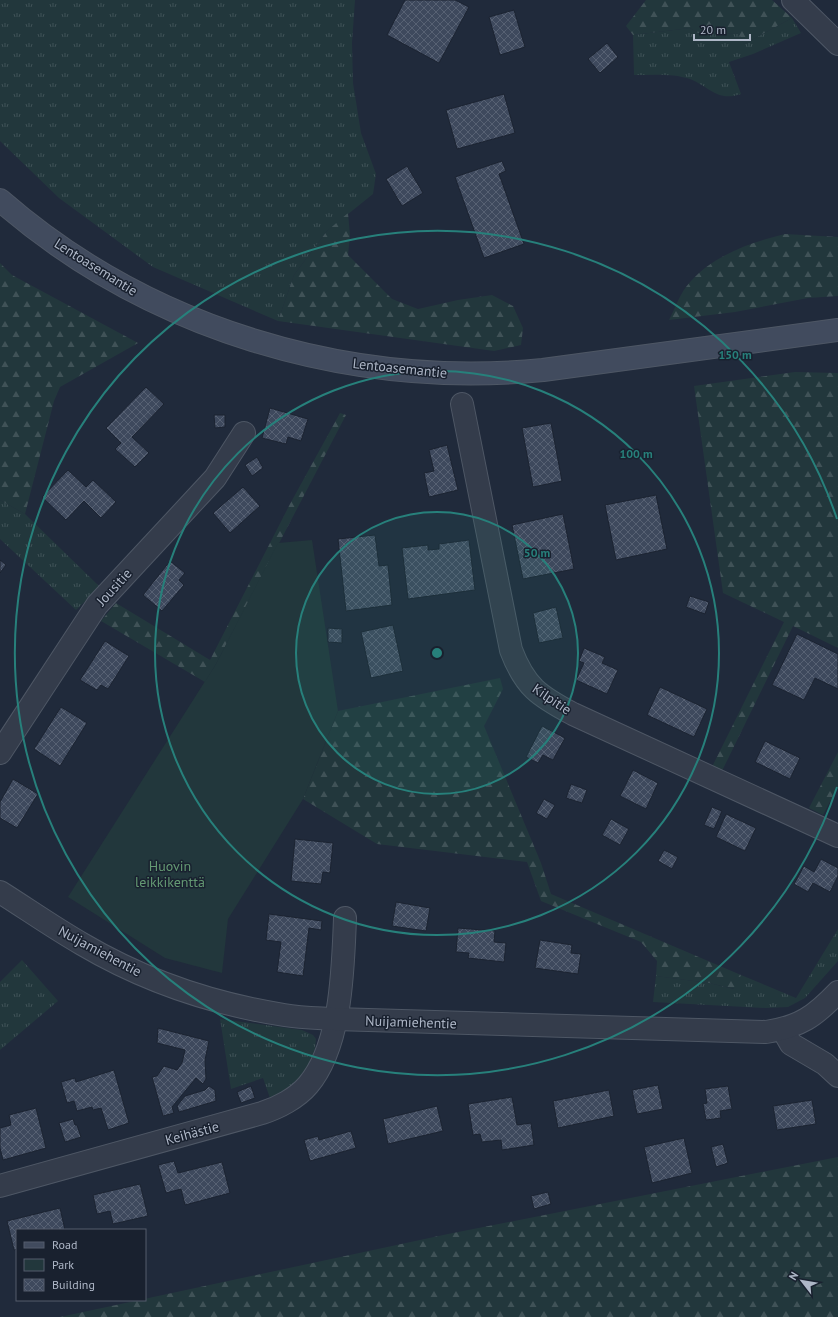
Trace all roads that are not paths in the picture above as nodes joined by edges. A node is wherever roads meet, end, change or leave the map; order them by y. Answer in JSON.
{"nodes":[{"id":1,"x":793,"y":0,"type":"edge"},
{"id":2,"x":838,"y":44,"type":"edge"},
{"id":3,"x":0,"y":200,"type":"edge"},
{"id":4,"x":838,"y":330,"type":"edge"},
{"id":5,"x":462,"y":404,"type":"dead end"},
{"id":6,"x":244,"y":433,"type":"dead end"},
{"id":7,"x":0,"y":753,"type":"edge"},
{"id":8,"x":838,"y":836,"type":"edge"},
{"id":9,"x":0,"y":892,"type":"edge"},
{"id":10,"x":345,"y":918,"type":"dead end"},
{"id":11,"x":838,"y":992,"type":"edge"},
{"id":12,"x":335,"y":1019,"type":"junction"},
{"id":13,"x":783,"y":1030,"type":"junction"},
{"id":14,"x":838,"y":1076,"type":"edge"},
{"id":15,"x":0,"y":1186,"type":"edge"}],
"edges":[{"from":1,"to":2,"type":"street"},
{"from":3,"to":4,"type":"main road","name":"Lentoasemantie"},
{"from":5,"to":8,"type":"street","name":"Kilpitie"},
{"from":6,"to":7,"type":"street","name":"Jousitie"},
{"from":9,"to":12,"type":"street","name":"Nuijamiehentie"},
{"from":10,"to":12,"type":"street","name":"Keihästie"},
{"from":11,"to":13,"type":"street","name":"Nuijamiehentie"},
{"from":12,"to":13,"type":"street","name":"Nuijamiehentie"},
{"from":12,"to":15,"type":"street","name":"Keihästie"},
{"from":13,"to":14,"type":"street"}]}
